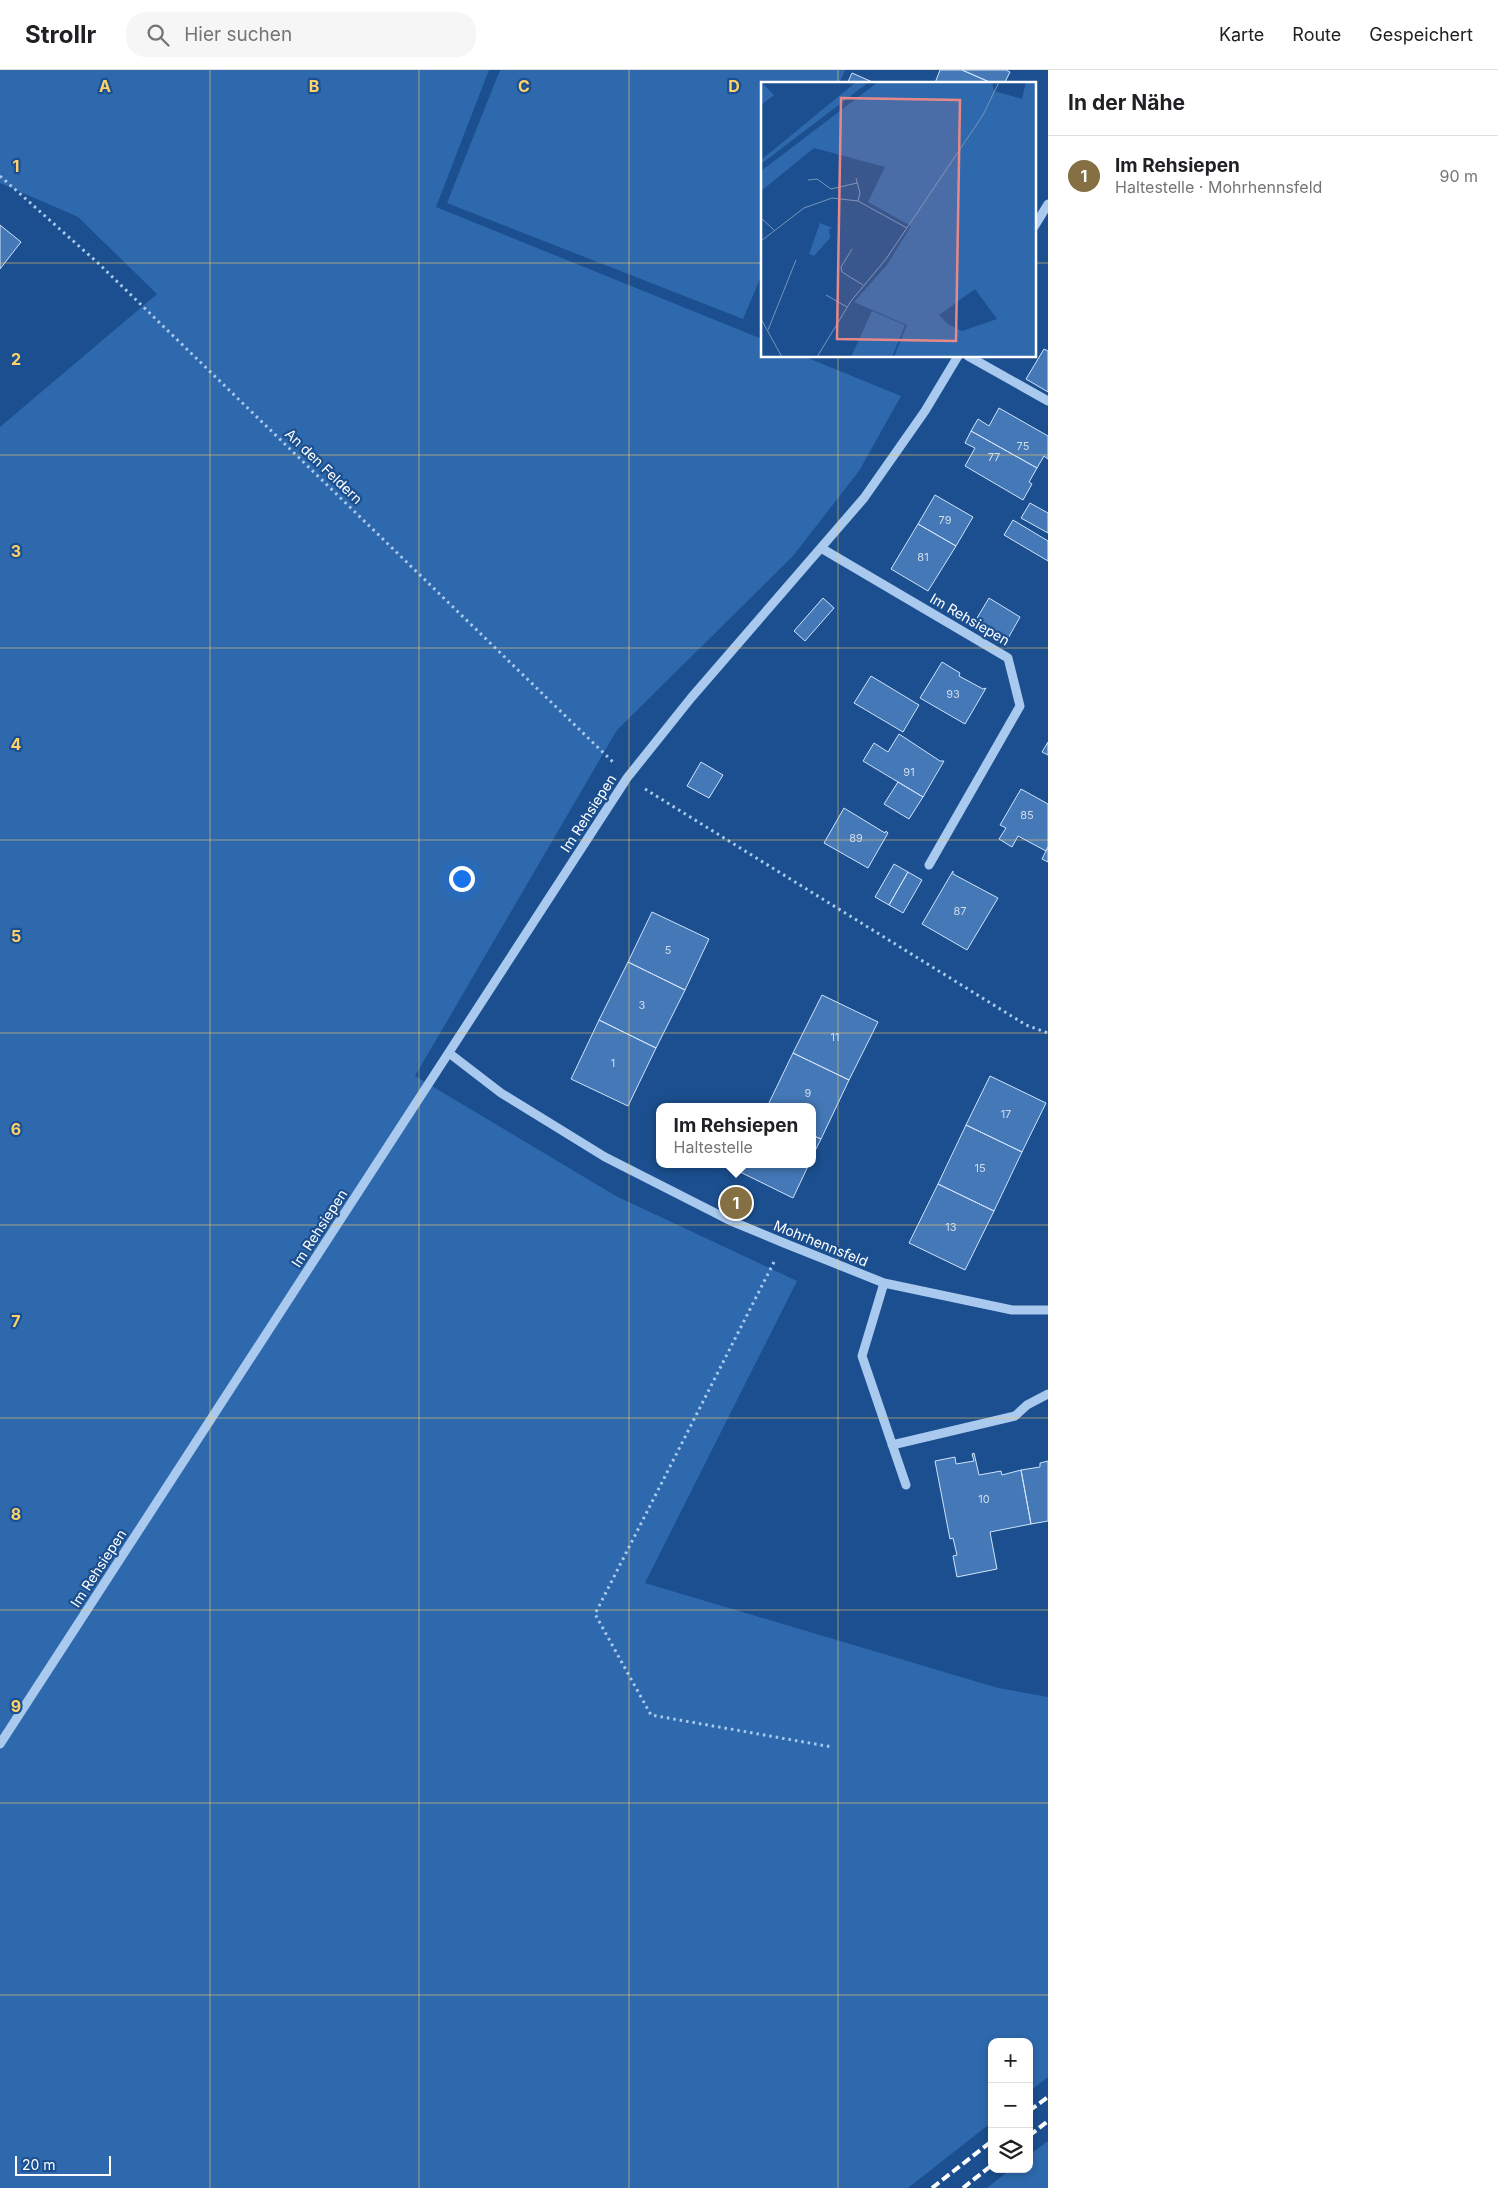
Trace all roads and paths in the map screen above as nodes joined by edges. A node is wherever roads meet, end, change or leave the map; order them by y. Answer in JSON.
{"nodes":[{"id":1,"x":0,"y":176,"type":"edge"},
{"id":2,"x":1048,"y":204,"type":"edge"},
{"id":3,"x":1036,"y":224,"type":"edge"},
{"id":4,"x":957,"y":358,"type":"edge"},
{"id":5,"x":972,"y":358,"type":"edge"},
{"id":6,"x":1048,"y":401,"type":"edge"},
{"id":7,"x":821,"y":548,"type":"junction"},
{"id":8,"x":627,"y":778,"type":"junction"},
{"id":9,"x":929,"y":865,"type":"dead end"},
{"id":10,"x":1048,"y":1033,"type":"edge"},
{"id":11,"x":448,"y":1053,"type":"junction"},
{"id":12,"x":784,"y":1243,"type":"junction"},
{"id":13,"x":884,"y":1283,"type":"junction"},
{"id":14,"x":1048,"y":1310,"type":"edge"},
{"id":15,"x":1048,"y":1394,"type":"edge"},
{"id":16,"x":892,"y":1445,"type":"junction"},
{"id":17,"x":906,"y":1485,"type":"dead end"},
{"id":18,"x":0,"y":1744,"type":"edge"},
{"id":19,"x":832,"y":1747,"type":"dead end"}],
"edges":[{"from":1,"to":8,"type":"path","name":"An den Feldern"},
{"from":2,"to":3,"type":"street"},
{"from":4,"to":7,"type":"street","name":"Im Rehsiepen"},
{"from":5,"to":6,"type":"street"},
{"from":7,"to":8,"type":"street","name":"Im Rehsiepen"},
{"from":7,"to":9,"type":"street","name":"Im Rehsiepen"},
{"from":8,"to":10,"type":"path","name":"An den Feldern"},
{"from":8,"to":11,"type":"street","name":"Im Rehsiepen"},
{"from":11,"to":12,"type":"street","name":"Mohrhennsfeld"},
{"from":11,"to":18,"type":"street","name":"Im Rehsiepen"},
{"from":12,"to":13,"type":"street","name":"Mohrhennsfeld"},
{"from":12,"to":19,"type":"path"},
{"from":13,"to":14,"type":"street","name":"Mohrhennsfeld"},
{"from":13,"to":16,"type":"street"},
{"from":15,"to":16,"type":"street"},
{"from":16,"to":17,"type":"street"}]}
